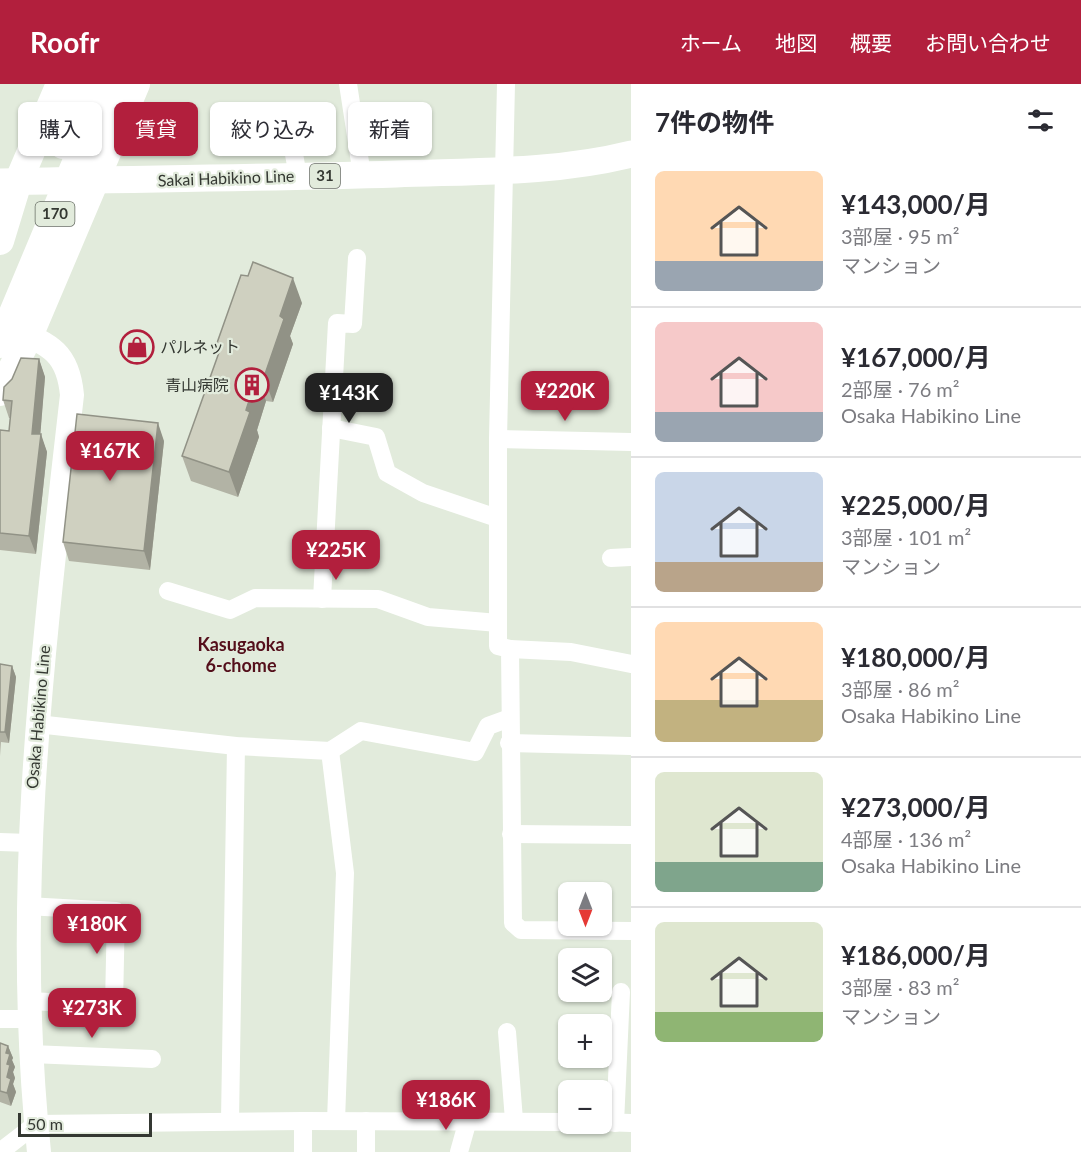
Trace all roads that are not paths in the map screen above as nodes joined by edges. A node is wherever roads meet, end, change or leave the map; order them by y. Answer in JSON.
{"nodes":[{"id":1,"x":60,"y":84,"type":"edge"},
{"id":2,"x":87,"y":84,"type":"edge"},
{"id":3,"x":109,"y":84,"type":"edge"},
{"id":4,"x":136,"y":84,"type":"edge"},
{"id":5,"x":348,"y":84,"type":"edge"},
{"id":6,"x":506,"y":84,"type":"edge"},
{"id":7,"x":631,"y":154,"type":"edge"},
{"id":8,"x":294,"y":156,"type":"edge"},
{"id":9,"x":504,"y":170,"type":"junction"},
{"id":10,"x":362,"y":175,"type":"junction"},
{"id":11,"x":298,"y":176,"type":"junction"},
{"id":12,"x":94,"y":181,"type":"junction"},
{"id":13,"x":9,"y":182,"type":"edge"},
{"id":14,"x":0,"y":241,"type":"edge"},
{"id":15,"x":357,"y":258,"type":"dead end"},
{"id":16,"x":0,"y":294,"type":"edge"},
{"id":17,"x":0,"y":323,"type":"edge"},
{"id":18,"x":29,"y":336,"type":"junction"},
{"id":19,"x":0,"y":344,"type":"edge"},
{"id":20,"x":0,"y":392,"type":"edge"},
{"id":21,"x":331,"y":428,"type":"junction"},
{"id":22,"x":498,"y":439,"type":"junction"},
{"id":23,"x":631,"y":441,"type":"edge"},
{"id":24,"x":497,"y":518,"type":"junction"},
{"id":25,"x":631,"y":556,"type":"edge"},
{"id":26,"x":611,"y":558,"type":"dead end"},
{"id":27,"x":168,"y":591,"type":"dead end"},
{"id":28,"x":322,"y":599,"type":"junction"},
{"id":29,"x":498,"y":623,"type":"junction"},
{"id":30,"x":510,"y":649,"type":"junction"},
{"id":31,"x":631,"y":664,"type":"edge"},
{"id":32,"x":510,"y":718,"type":"junction"},
{"id":33,"x":37,"y":724,"type":"junction"},
{"id":34,"x":509,"y":743,"type":"junction"},
{"id":35,"x":236,"y":746,"type":"junction"},
{"id":36,"x":631,"y":746,"type":"edge"},
{"id":37,"x":330,"y":751,"type":"junction"},
{"id":38,"x":511,"y":834,"type":"junction"},
{"id":39,"x":631,"y":835,"type":"edge"},
{"id":40,"x":0,"y":842,"type":"edge"},
{"id":41,"x":29,"y":843,"type":"junction"},
{"id":42,"x":27,"y":906,"type":"junction"},
{"id":43,"x":631,"y":931,"type":"edge"},
{"id":44,"x":621,"y":992,"type":"dead end"},
{"id":45,"x":28,"y":1010,"type":"junction"},
{"id":46,"x":0,"y":1019,"type":"edge"},
{"id":47,"x":507,"y":1032,"type":"dead end"},
{"id":48,"x":31,"y":1054,"type":"junction"},
{"id":49,"x":152,"y":1059,"type":"dead end"},
{"id":50,"x":303,"y":1120,"type":"junction"},
{"id":51,"x":366,"y":1120,"type":"junction"},
{"id":52,"x":468,"y":1120,"type":"junction"},
{"id":53,"x":514,"y":1120,"type":"junction"},
{"id":54,"x":230,"y":1121,"type":"junction"},
{"id":55,"x":336,"y":1121,"type":"junction"},
{"id":56,"x":558,"y":1122,"type":"edge"},
{"id":57,"x":616,"y":1123,"type":"edge"},
{"id":58,"x":36,"y":1124,"type":"junction"},
{"id":59,"x":0,"y":1152,"type":"edge"},
{"id":60,"x":39,"y":1152,"type":"edge"},
{"id":61,"x":303,"y":1152,"type":"edge"},
{"id":62,"x":366,"y":1152,"type":"edge"},
{"id":63,"x":459,"y":1152,"type":"edge"}],
"edges":[{"from":1,"to":13,"type":"highway"},
{"from":2,"to":16,"type":"highway","number":"170"},
{"from":3,"to":19,"type":"highway","number":"170"},
{"from":4,"to":12,"type":"highway"},
{"from":5,"to":10,"type":"street"},
{"from":6,"to":9,"type":"street"},
{"from":7,"to":9,"type":"main road","name":"Sakai Habikino Line","number":"31"},
{"from":8,"to":11,"type":"street"},
{"from":9,"to":10,"type":"main road","name":"Sakai Habikino Line","number":"31"},
{"from":9,"to":22,"type":"street"},
{"from":10,"to":11,"type":"main road","name":"Sakai Habikino Line","number":"31"},
{"from":11,"to":12,"type":"main road","name":"Sakai Habikino Line","number":"31"},
{"from":12,"to":13,"type":"main road","name":"Sakai Habikino Line","number":"31"},
{"from":12,"to":18,"type":"highway"},
{"from":13,"to":14,"type":"highway"},
{"from":15,"to":21,"type":"street"},
{"from":17,"to":18,"type":"main road","name":"Osaka Habikino Line"},
{"from":18,"to":20,"type":"highway"},
{"from":18,"to":33,"type":"main road","name":"Osaka Habikino Line"},
{"from":21,"to":24,"type":"street"},
{"from":21,"to":28,"type":"street"},
{"from":22,"to":23,"type":"street"},
{"from":22,"to":24,"type":"street"},
{"from":24,"to":29,"type":"street"},
{"from":25,"to":26,"type":"street"},
{"from":27,"to":28,"type":"street"},
{"from":28,"to":29,"type":"street"},
{"from":29,"to":30,"type":"street"},
{"from":30,"to":31,"type":"street"},
{"from":30,"to":32,"type":"street"},
{"from":32,"to":34,"type":"street"},
{"from":32,"to":37,"type":"street"},
{"from":33,"to":35,"type":"street"},
{"from":33,"to":41,"type":"main road","name":"Osaka Habikino Line"},
{"from":34,"to":36,"type":"street"},
{"from":34,"to":38,"type":"street"},
{"from":35,"to":37,"type":"street"},
{"from":35,"to":54,"type":"street"},
{"from":37,"to":55,"type":"street"},
{"from":38,"to":39,"type":"street"},
{"from":38,"to":43,"type":"street"},
{"from":40,"to":41,"type":"street"},
{"from":41,"to":42,"type":"main road","name":"Osaka Habikino Line"},
{"from":42,"to":45,"type":"main road","name":"Osaka Habikino Line"},
{"from":42,"to":45,"type":"street"},
{"from":44,"to":57,"type":"street"},
{"from":45,"to":46,"type":"street"},
{"from":45,"to":48,"type":"main road","name":"Osaka Habikino Line"},
{"from":47,"to":53,"type":"street"},
{"from":48,"to":49,"type":"street"},
{"from":48,"to":58,"type":"main road","name":"Osaka Habikino Line"},
{"from":50,"to":54,"type":"street"},
{"from":50,"to":55,"type":"street"},
{"from":50,"to":61,"type":"street"},
{"from":51,"to":52,"type":"street"},
{"from":51,"to":55,"type":"street"},
{"from":51,"to":62,"type":"street"},
{"from":52,"to":53,"type":"street"},
{"from":52,"to":63,"type":"street"},
{"from":53,"to":56,"type":"street"},
{"from":54,"to":58,"type":"street"},
{"from":58,"to":59,"type":"street"},
{"from":58,"to":60,"type":"main road","name":"Osaka Habikino Line"}]}
